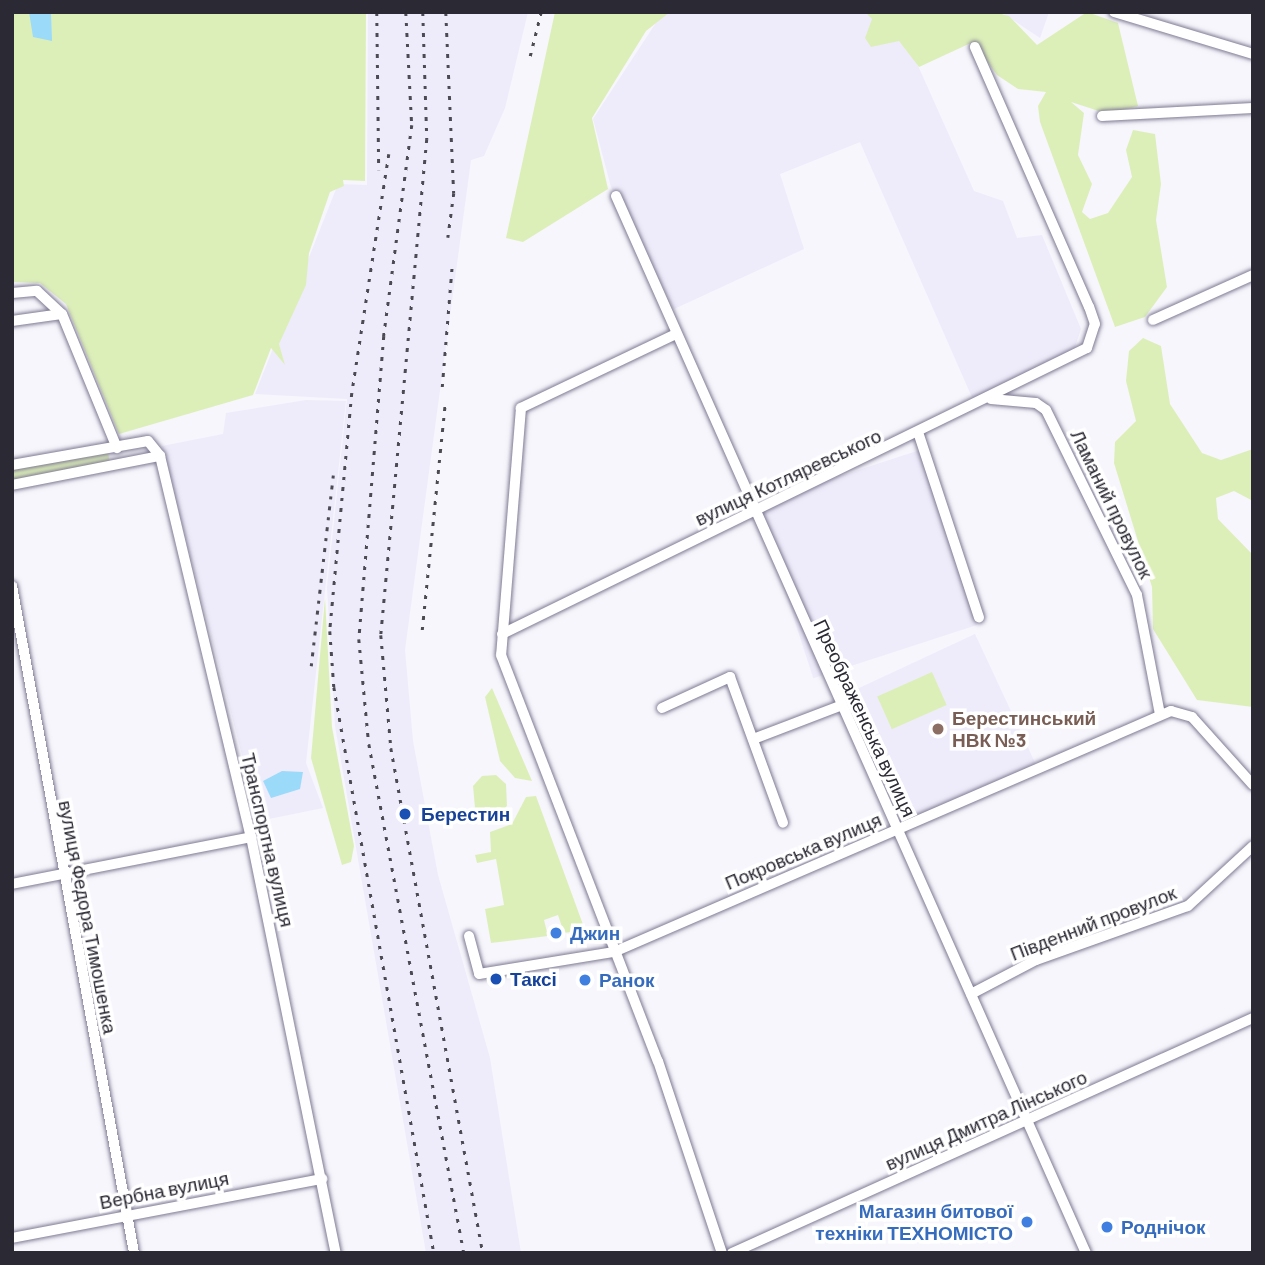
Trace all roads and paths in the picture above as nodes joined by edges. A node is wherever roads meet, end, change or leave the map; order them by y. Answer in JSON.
{"nodes":[{"id":1,"x":1114,"y":12,"type":"edge"},
{"id":2,"x":975,"y":47,"type":"dead end"},
{"id":3,"x":1253,"y":54,"type":"edge"},
{"id":4,"x":1253,"y":108,"type":"edge"},
{"id":5,"x":1102,"y":116,"type":"dead end"},
{"id":6,"x":615,"y":197,"type":"dead end"},
{"id":7,"x":1253,"y":275,"type":"edge"},
{"id":8,"x":12,"y":293,"type":"edge"},
{"id":9,"x":62,"y":314,"type":"junction"},
{"id":10,"x":1153,"y":320,"type":"dead end"},
{"id":11,"x":12,"y":321,"type":"edge"},
{"id":12,"x":674,"y":335,"type":"junction"},
{"id":13,"x":990,"y":399,"type":"junction"},
{"id":14,"x":919,"y":435,"type":"junction"},
{"id":15,"x":117,"y":447,"type":"junction"},
{"id":16,"x":160,"y":456,"type":"junction"},
{"id":17,"x":12,"y":465,"type":"edge"},
{"id":18,"x":12,"y":485,"type":"edge"},
{"id":19,"x":752,"y":513,"type":"junction"},
{"id":20,"x":12,"y":586,"type":"edge"},
{"id":21,"x":979,"y":617,"type":"dead end"},
{"id":22,"x":502,"y":634,"type":"junction"},
{"id":23,"x":840,"y":706,"type":"junction"},
{"id":24,"x":662,"y":708,"type":"dead end"},
{"id":25,"x":1160,"y":714,"type":"junction"},
{"id":26,"x":756,"y":738,"type":"junction"},
{"id":27,"x":1253,"y":785,"type":"edge"},
{"id":28,"x":783,"y":823,"type":"dead end"},
{"id":29,"x":897,"y":830,"type":"junction"},
{"id":30,"x":251,"y":837,"type":"junction"},
{"id":31,"x":1253,"y":846,"type":"edge"},
{"id":32,"x":62,"y":875,"type":"junction"},
{"id":33,"x":12,"y":884,"type":"edge"},
{"id":34,"x":469,"y":936,"type":"dead end"},
{"id":35,"x":614,"y":952,"type":"junction"},
{"id":36,"x":971,"y":994,"type":"junction"},
{"id":37,"x":1253,"y":1018,"type":"edge"},
{"id":38,"x":1028,"y":1122,"type":"junction"},
{"id":39,"x":322,"y":1179,"type":"junction"},
{"id":40,"x":127,"y":1214,"type":"junction"},
{"id":41,"x":12,"y":1238,"type":"edge"},
{"id":42,"x":134,"y":1253,"type":"edge"},
{"id":43,"x":336,"y":1253,"type":"edge"},
{"id":44,"x":722,"y":1253,"type":"edge"},
{"id":45,"x":732,"y":1253,"type":"edge"},
{"id":46,"x":1086,"y":1253,"type":"edge"}],
"edges":[{"from":1,"to":3,"type":"street"},
{"from":2,"to":13,"type":"street","name":"вулиця Котляревського"},
{"from":4,"to":5,"type":"street"},
{"from":6,"to":12,"type":"street","name":"Преображенська вулиця"},
{"from":7,"to":10,"type":"street"},
{"from":8,"to":9,"type":"street"},
{"from":9,"to":11,"type":"street"},
{"from":9,"to":15,"type":"street"},
{"from":12,"to":19,"type":"street","name":"Преображенська вулиця"},
{"from":12,"to":22,"type":"street"},
{"from":13,"to":14,"type":"street","name":"вулиця Котляревського"},
{"from":13,"to":25,"type":"street","name":"Ламаний провулок"},
{"from":14,"to":19,"type":"street","name":"вулиця Котляревського"},
{"from":14,"to":21,"type":"street"},
{"from":15,"to":16,"type":"street","name":"Транспортна вулиця"},
{"from":15,"to":17,"type":"street"},
{"from":16,"to":18,"type":"street"},
{"from":16,"to":30,"type":"street","name":"Транспортна вулиця"},
{"from":19,"to":22,"type":"street","name":"вулиця Котляревського"},
{"from":19,"to":23,"type":"street","name":"Преображенська вулиця"},
{"from":20,"to":32,"type":"street","name":"вулиця Федора Тимошенка"},
{"from":22,"to":35,"type":"street"},
{"from":23,"to":26,"type":"street"},
{"from":23,"to":29,"type":"street","name":"Преображенська вулиця"},
{"from":24,"to":26,"type":"street"},
{"from":25,"to":27,"type":"street"},
{"from":25,"to":29,"type":"street","name":"Покровська вулиця"},
{"from":26,"to":28,"type":"street"},
{"from":29,"to":35,"type":"street","name":"Покровська вулиця"},
{"from":29,"to":36,"type":"street","name":"Преображенська вулиця"},
{"from":30,"to":32,"type":"street"},
{"from":30,"to":39,"type":"street","name":"Транспортна вулиця"},
{"from":31,"to":36,"type":"street","name":"Південний провулок"},
{"from":32,"to":33,"type":"street"},
{"from":32,"to":40,"type":"street","name":"вулиця Федора Тимошенка"},
{"from":34,"to":35,"type":"street","name":"Покровська вулиця"},
{"from":35,"to":44,"type":"street"},
{"from":36,"to":38,"type":"street","name":"Преображенська вулиця"},
{"from":37,"to":38,"type":"street","name":"вулиця Дмитра Лінського"},
{"from":38,"to":45,"type":"street","name":"вулиця Дмитра Лінського"},
{"from":38,"to":46,"type":"street","name":"Преображенська вулиця"},
{"from":39,"to":40,"type":"street","name":"Вербна вулиця"},
{"from":39,"to":43,"type":"street","name":"Транспортна вулиця"},
{"from":40,"to":41,"type":"street","name":"Вербна вулиця"},
{"from":40,"to":42,"type":"street","name":"вулиця Федора Тимошенка"}]}
